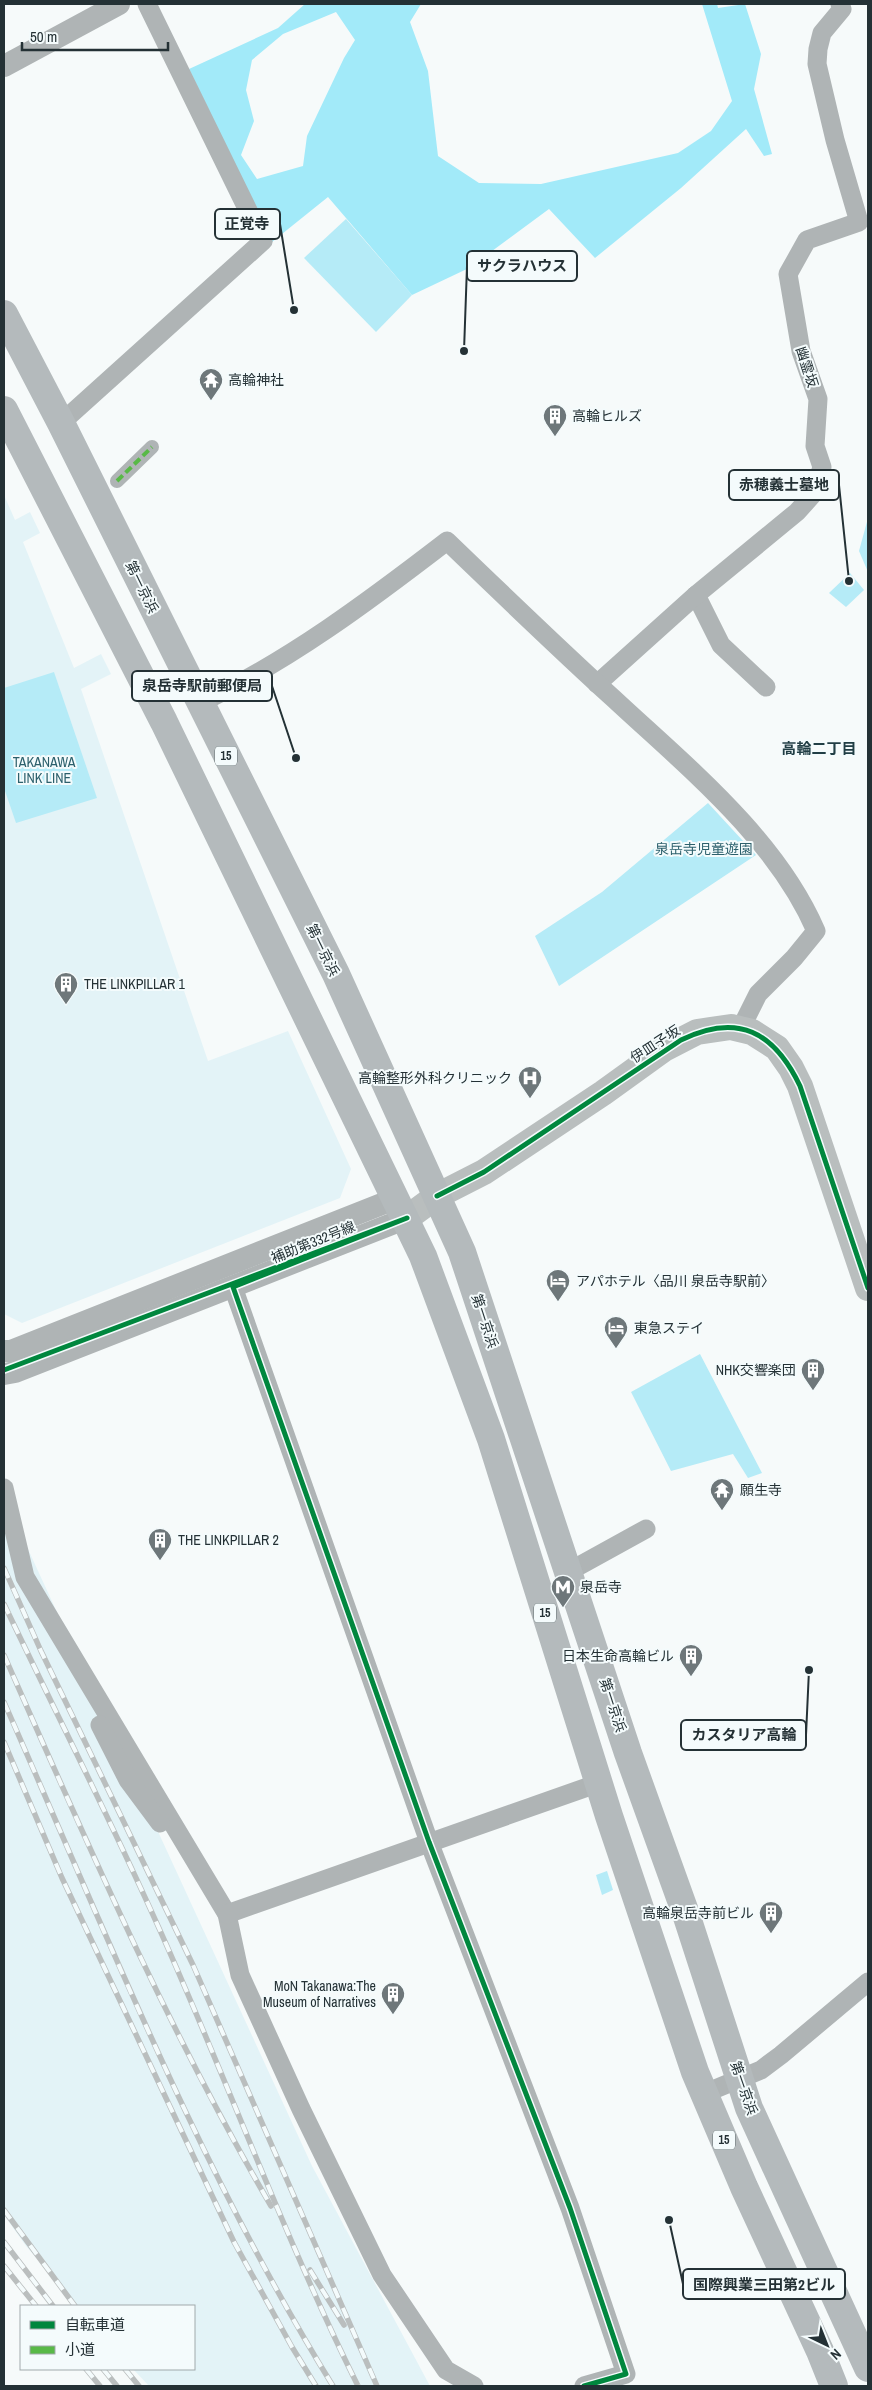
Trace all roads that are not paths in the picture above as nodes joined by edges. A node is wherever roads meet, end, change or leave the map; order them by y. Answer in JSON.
{"nodes":[{"id":1,"x":119,"y":4,"type":"edge"},
{"id":2,"x":147,"y":4,"type":"edge"},
{"id":3,"x":840,"y":4,"type":"edge"},
{"id":4,"x":4,"y":66,"type":"edge"},
{"id":5,"x":4,"y":314,"type":"edge"},
{"id":6,"x":4,"y":410,"type":"edge"},
{"id":7,"x":61,"y":423,"type":"junction"},
{"id":8,"x":152,"y":447,"type":"dead end"},
{"id":9,"x":117,"y":481,"type":"dead end"},
{"id":10,"x":696,"y":595,"type":"junction"},
{"id":11,"x":597,"y":684,"type":"junction"},
{"id":12,"x":766,"y":687,"type":"dead end"},
{"id":13,"x":200,"y":703,"type":"junction"},
{"id":14,"x":741,"y":1028,"type":"junction"},
{"id":15,"x":437,"y":1196,"type":"junction"},
{"id":16,"x":402,"y":1208,"type":"junction"},
{"id":17,"x":868,"y":1288,"type":"edge"},
{"id":18,"x":4,"y":1351,"type":"edge"},
{"id":19,"x":4,"y":1370,"type":"edge"},
{"id":20,"x":4,"y":1374,"type":"edge"},
{"id":21,"x":4,"y":1488,"type":"edge"},
{"id":22,"x":4,"y":1520,"type":"edge"},
{"id":23,"x":646,"y":1528,"type":"dead end"},
{"id":24,"x":568,"y":1572,"type":"junction"},
{"id":25,"x":25,"y":1577,"type":"junction"},
{"id":26,"x":599,"y":1783,"type":"junction"},
{"id":27,"x":429,"y":1842,"type":"junction"},
{"id":28,"x":227,"y":1914,"type":"junction"},
{"id":29,"x":868,"y":1982,"type":"edge"},
{"id":30,"x":713,"y":1997,"type":"junction"},
{"id":31,"x":673,"y":2011,"type":"junction"},
{"id":32,"x":740,"y":2080,"type":"junction"},
{"id":33,"x":703,"y":2094,"type":"junction"},
{"id":34,"x":774,"y":2162,"type":"junction"},
{"id":35,"x":744,"y":2187,"type":"junction"},
{"id":36,"x":868,"y":2368,"type":"edge"},
{"id":37,"x":474,"y":2386,"type":"edge"},
{"id":38,"x":584,"y":2386,"type":"edge"},
{"id":39,"x":834,"y":2386,"type":"edge"}],
"edges":[{"from":1,"to":4,"type":"street"},
{"from":2,"to":7,"type":"street"},
{"from":3,"to":10,"type":"street","name":"幽霊坂"},
{"from":5,"to":7,"type":"highway","name":"第一京浜","number":"15"},
{"from":6,"to":16,"type":"highway","number":"15"},
{"from":7,"to":13,"type":"highway","name":"第一京浜","number":"15"},
{"from":8,"to":9,"type":"street"},
{"from":10,"to":11,"type":"street","name":"幽霊坂"},
{"from":10,"to":12,"type":"street"},
{"from":11,"to":13,"type":"street"},
{"from":11,"to":14,"type":"street"},
{"from":13,"to":15,"type":"highway","name":"第一京浜","number":"15"},
{"from":14,"to":15,"type":"main road","name":"伊皿子坂"},
{"from":14,"to":17,"type":"main road","name":"伊皿子坂"},
{"from":15,"to":16,"type":"main road","name":"伊皿子坂"},
{"from":15,"to":24,"type":"highway","name":"第一京浜","number":"15"},
{"from":16,"to":18,"type":"street","name":"補助第332号線"},
{"from":16,"to":19,"type":"street"},
{"from":16,"to":20,"type":"street","name":"補助第332号線"},
{"from":16,"to":26,"type":"highway","number":"15"},
{"from":16,"to":27,"type":"street"},
{"from":21,"to":25,"type":"street"},
{"from":22,"to":25,"type":"street"},
{"from":23,"to":24,"type":"street"},
{"from":24,"to":30,"type":"highway","name":"第一京浜","number":"15"},
{"from":25,"to":28,"type":"street"},
{"from":26,"to":27,"type":"street"},
{"from":26,"to":31,"type":"highway","number":"15"},
{"from":27,"to":28,"type":"street"},
{"from":27,"to":38,"type":"street"},
{"from":28,"to":37,"type":"street"},
{"from":29,"to":32,"type":"street"},
{"from":30,"to":31,"type":"highway"},
{"from":30,"to":32,"type":"highway","name":"第一京浜","number":"15"},
{"from":31,"to":33,"type":"highway","number":"15"},
{"from":32,"to":33,"type":"street"},
{"from":32,"to":34,"type":"highway","name":"第一京浜","number":"15"},
{"from":33,"to":35,"type":"highway","number":"15"},
{"from":34,"to":35,"type":"highway"},
{"from":34,"to":36,"type":"highway","name":"第一京浜","number":"15"},
{"from":35,"to":39,"type":"highway","number":"15"}]}
